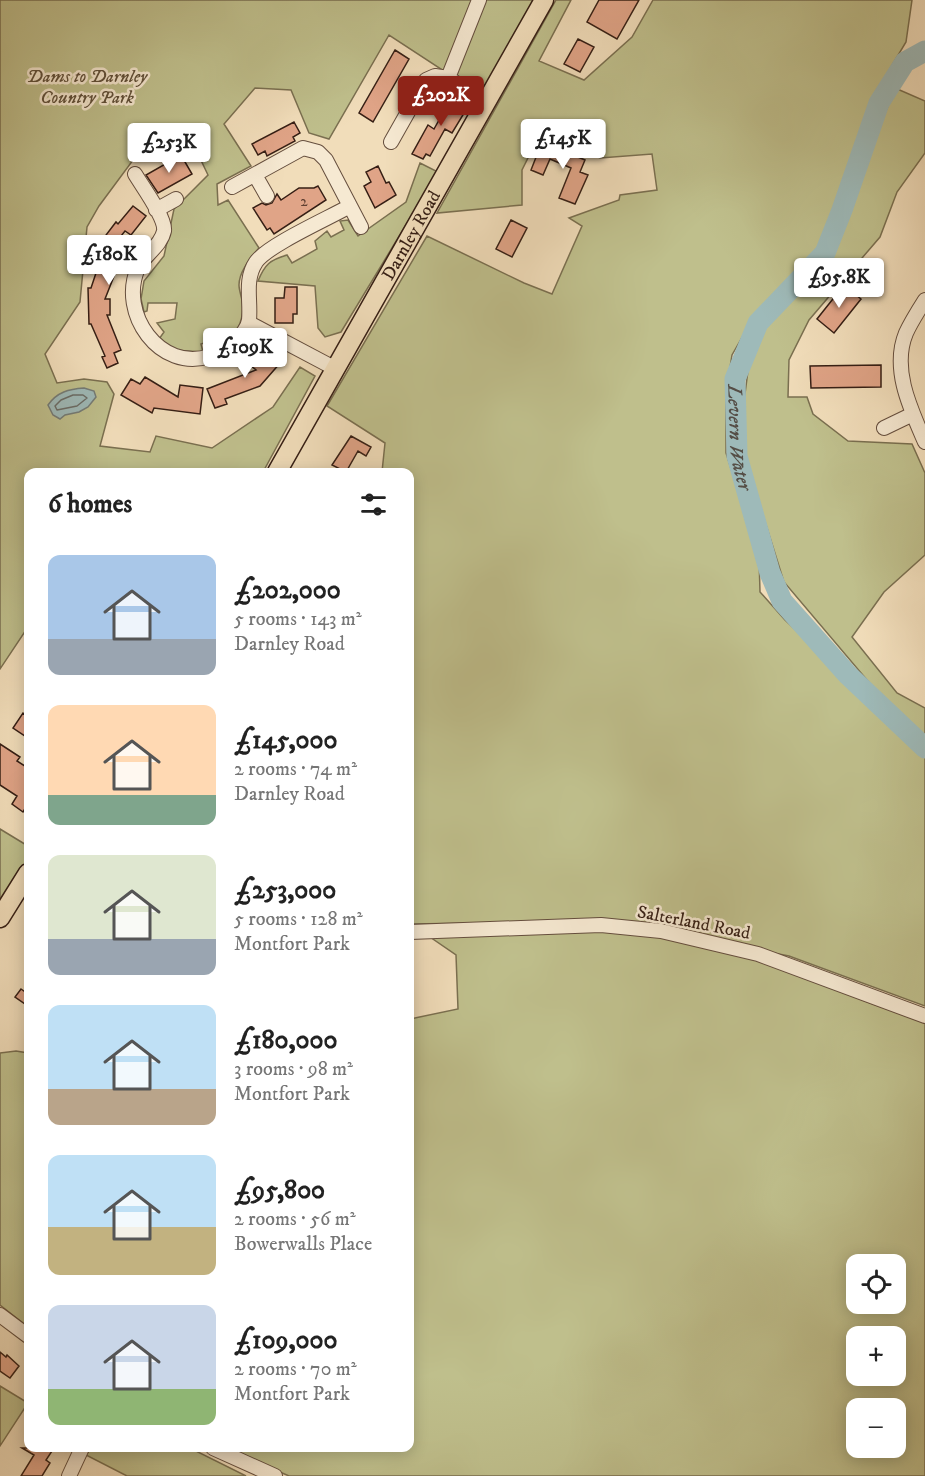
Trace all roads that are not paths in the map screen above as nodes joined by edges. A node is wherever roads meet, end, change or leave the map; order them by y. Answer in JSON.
{"nodes":[{"id":1,"x":480,"y":0,"type":"edge"},
{"id":2,"x":544,"y":0,"type":"edge"},
{"id":3,"x":448,"y":78,"type":"junction"},
{"id":4,"x":466,"y":90,"type":"dead end"},
{"id":5,"x":391,"y":142,"type":"dead end"},
{"id":6,"x":135,"y":174,"type":"dead end"},
{"id":7,"x":255,"y":174,"type":"junction"},
{"id":8,"x":232,"y":187,"type":"dead end"},
{"id":9,"x":267,"y":196,"type":"dead end"},
{"id":10,"x":176,"y":199,"type":"dead end"},
{"id":11,"x":350,"y":206,"type":"junction"},
{"id":12,"x":156,"y":210,"type":"junction"},
{"id":13,"x":361,"y":227,"type":"dead end"},
{"id":14,"x":925,"y":300,"type":"edge"},
{"id":15,"x":249,"y":323,"type":"junction"},
{"id":16,"x":336,"y":369,"type":"junction"},
{"id":17,"x":913,"y":414,"type":"junction"},
{"id":18,"x":884,"y":428,"type":"dead end"},
{"id":19,"x":925,"y":442,"type":"edge"},
{"id":20,"x":279,"y":468,"type":"edge"},
{"id":21,"x":24,"y":885,"type":"edge"},
{"id":22,"x":0,"y":918,"type":"edge"},
{"id":23,"x":414,"y":932,"type":"edge"},
{"id":24,"x":925,"y":1016,"type":"edge"},
{"id":25,"x":0,"y":1315,"type":"edge"},
{"id":26,"x":24,"y":1333,"type":"edge"},
{"id":27,"x":80,"y":1452,"type":"edge"},
{"id":28,"x":222,"y":1452,"type":"edge"},
{"id":29,"x":69,"y":1476,"type":"edge"},
{"id":30,"x":275,"y":1476,"type":"edge"}],
"edges":[{"from":1,"to":3,"type":"street"},
{"from":2,"to":16,"type":"main road","name":"Darnley Road"},
{"from":3,"to":4,"type":"street"},
{"from":3,"to":5,"type":"street"},
{"from":6,"to":12,"type":"street"},
{"from":7,"to":8,"type":"street"},
{"from":7,"to":9,"type":"street"},
{"from":7,"to":11,"type":"street"},
{"from":10,"to":12,"type":"street"},
{"from":11,"to":13,"type":"street"},
{"from":11,"to":15,"type":"street"},
{"from":12,"to":15,"type":"street"},
{"from":14,"to":17,"type":"street"},
{"from":15,"to":16,"type":"street"},
{"from":16,"to":20,"type":"main road","name":"Darnley Road"},
{"from":17,"to":18,"type":"street"},
{"from":17,"to":19,"type":"street"},
{"from":21,"to":22,"type":"main road"},
{"from":23,"to":24,"type":"street","name":"Salterland Road"},
{"from":25,"to":26,"type":"street"},
{"from":27,"to":29,"type":"street"},
{"from":28,"to":30,"type":"street"}]}
